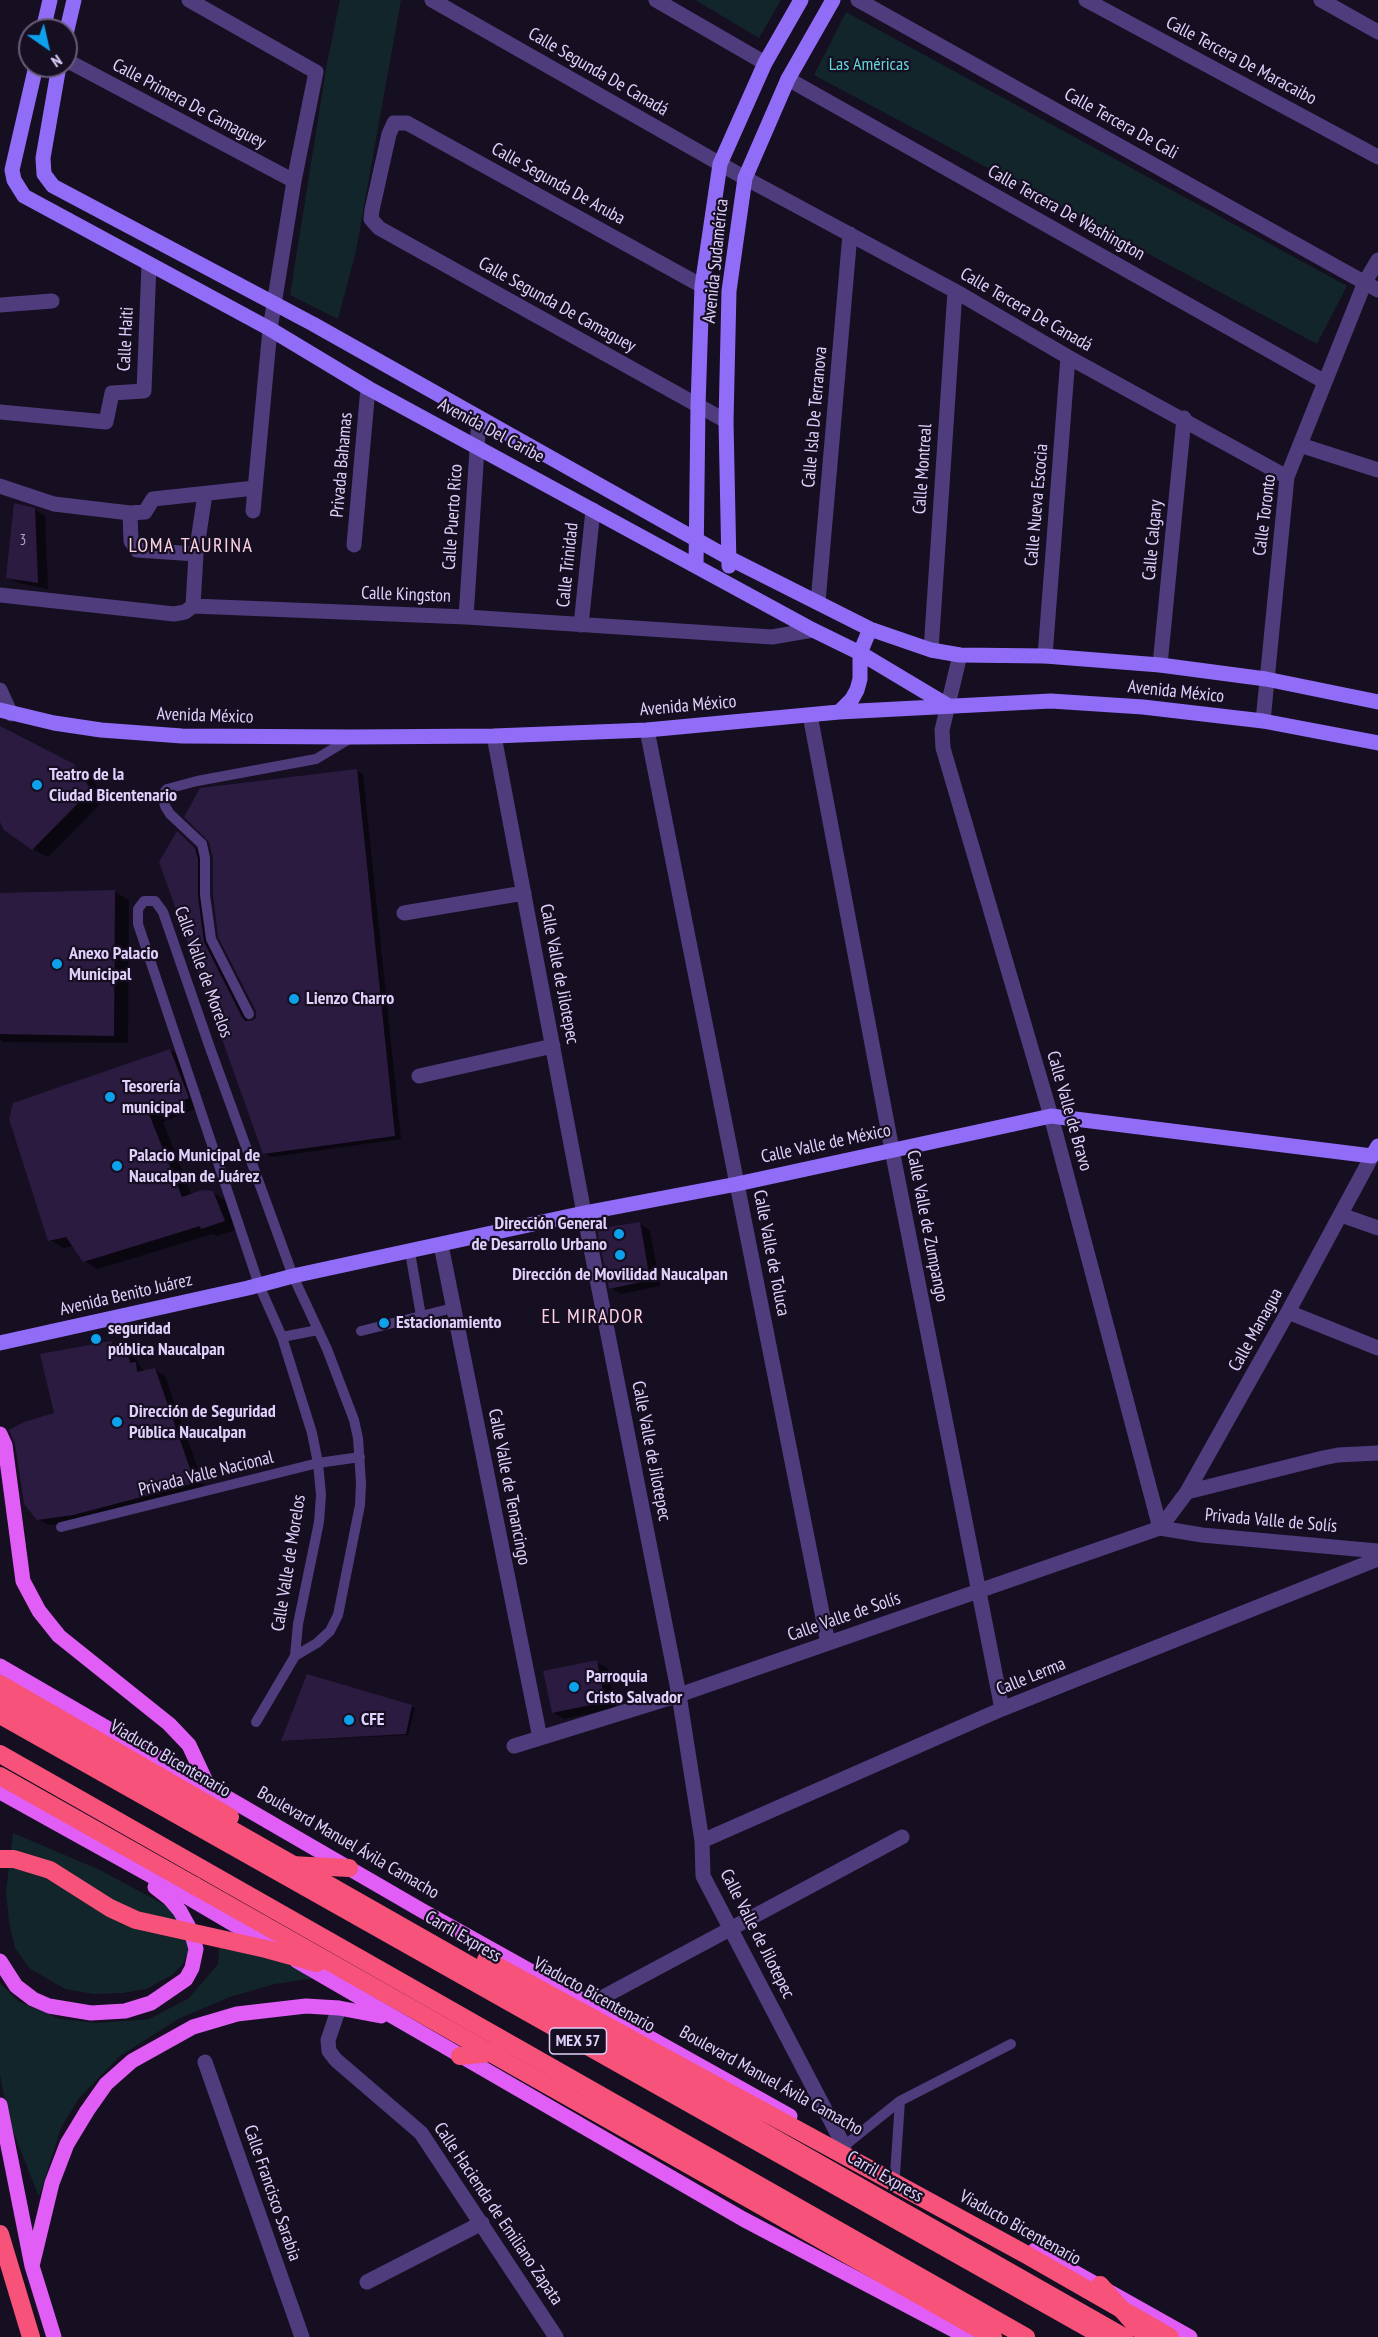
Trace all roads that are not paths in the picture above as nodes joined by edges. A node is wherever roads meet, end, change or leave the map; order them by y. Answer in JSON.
{"nodes":[{"id":1,"x":50,"y":0,"type":"edge"},
{"id":2,"x":74,"y":0,"type":"edge"},
{"id":3,"x":189,"y":0,"type":"edge"},
{"id":4,"x":432,"y":0,"type":"edge"},
{"id":5,"x":656,"y":0,"type":"edge"},
{"id":6,"x":801,"y":0,"type":"edge"},
{"id":7,"x":833,"y":0,"type":"edge"},
{"id":8,"x":858,"y":0,"type":"edge"},
{"id":9,"x":1086,"y":0,"type":"edge"},
{"id":10,"x":1321,"y":0,"type":"edge"},
{"id":11,"x":46,"y":18,"type":"edge"},
{"id":12,"x":70,"y":18,"type":"edge"},
{"id":13,"x":1378,"y":32,"type":"edge"},
{"id":14,"x":765,"y":63,"type":"junction"},
{"id":15,"x":78,"y":66,"type":"edge"},
{"id":16,"x":33,"y":78,"type":"edge"},
{"id":17,"x":57,"y":78,"type":"edge"},
{"id":18,"x":788,"y":79,"type":"junction"},
{"id":19,"x":1378,"y":157,"type":"edge"},
{"id":20,"x":720,"y":164,"type":"junction"},
{"id":21,"x":745,"y":178,"type":"junction"},
{"id":22,"x":294,"y":181,"type":"junction"},
{"id":23,"x":371,"y":219,"type":"joint"},
{"id":24,"x":850,"y":234,"type":"junction"},
{"id":25,"x":1378,"y":260,"type":"edge"},
{"id":26,"x":149,"y":264,"type":"junction"},
{"id":27,"x":702,"y":286,"type":"junction"},
{"id":28,"x":1372,"y":286,"type":"edge"},
{"id":29,"x":955,"y":291,"type":"junction"},
{"id":30,"x":52,"y":301,"type":"dead end"},
{"id":31,"x":274,"y":304,"type":"junction"},
{"id":32,"x":0,"y":305,"type":"edge"},
{"id":33,"x":270,"y":329,"type":"junction"},
{"id":34,"x":1068,"y":357,"type":"junction"},
{"id":35,"x":1325,"y":382,"type":"junction"},
{"id":36,"x":368,"y":388,"type":"junction"},
{"id":37,"x":698,"y":406,"type":"junction"},
{"id":38,"x":0,"y":412,"type":"edge"},
{"id":39,"x":1184,"y":418,"type":"junction"},
{"id":40,"x":479,"y":419,"type":"junction"},
{"id":41,"x":726,"y":421,"type":"junction"},
{"id":42,"x":1300,"y":445,"type":"junction"},
{"id":43,"x":477,"y":446,"type":"junction"},
{"id":44,"x":1378,"y":470,"type":"edge"},
{"id":45,"x":1287,"y":477,"type":"junction"},
{"id":46,"x":0,"y":486,"type":"edge"},
{"id":47,"x":255,"y":488,"type":"junction"},
{"id":48,"x":205,"y":494,"type":"junction"},
{"id":49,"x":593,"y":510,"type":"junction"},
{"id":50,"x":253,"y":511,"type":"dead end"},
{"id":51,"x":137,"y":512,"type":"junction"},
{"id":52,"x":696,"y":540,"type":"junction"},
{"id":53,"x":354,"y":545,"type":"dead end"},
{"id":54,"x":196,"y":554,"type":"junction"},
{"id":55,"x":729,"y":558,"type":"junction"},
{"id":56,"x":696,"y":566,"type":"junction"},
{"id":57,"x":729,"y":584,"type":"junction"},
{"id":58,"x":0,"y":595,"type":"edge"},
{"id":59,"x":818,"y":602,"type":"junction"},
{"id":60,"x":193,"y":606,"type":"junction"},
{"id":61,"x":466,"y":617,"type":"junction"},
{"id":62,"x":581,"y":625,"type":"junction"},
{"id":63,"x":870,"y":629,"type":"junction"},
{"id":64,"x":813,"y":630,"type":"junction"},
{"id":65,"x":931,"y":650,"type":"junction"},
{"id":66,"x":860,"y":653,"type":"junction"},
{"id":67,"x":960,"y":655,"type":"junction"},
{"id":68,"x":1045,"y":656,"type":"junction"},
{"id":69,"x":1160,"y":665,"type":"junction"},
{"id":70,"x":1266,"y":679,"type":"junction"},
{"id":71,"x":0,"y":690,"type":"edge"},
{"id":72,"x":1378,"y":702,"type":"edge"},
{"id":73,"x":947,"y":705,"type":"junction"},
{"id":74,"x":5,"y":712,"type":"edge"},
{"id":75,"x":839,"y":712,"type":"junction"},
{"id":76,"x":810,"y":715,"type":"junction"},
{"id":77,"x":1263,"y":721,"type":"junction"},
{"id":78,"x":647,"y":730,"type":"junction"},
{"id":79,"x":495,"y":736,"type":"junction"},
{"id":80,"x":352,"y":737,"type":"junction"},
{"id":81,"x":1378,"y":743,"type":"edge"},
{"id":82,"x":524,"y":893,"type":"junction"},
{"id":83,"x":404,"y":913,"type":"dead end"},
{"id":84,"x":249,"y":1014,"type":"dead end"},
{"id":85,"x":553,"y":1046,"type":"junction"},
{"id":86,"x":419,"y":1076,"type":"dead end"},
{"id":87,"x":1051,"y":1116,"type":"junction"},
{"id":88,"x":892,"y":1150,"type":"junction"},
{"id":89,"x":1375,"y":1151,"type":"edge"},
{"id":90,"x":737,"y":1184,"type":"junction"},
{"id":91,"x":584,"y":1213,"type":"junction"},
{"id":92,"x":1341,"y":1215,"type":"junction"},
{"id":93,"x":1378,"y":1228,"type":"edge"},
{"id":94,"x":441,"y":1245,"type":"junction"},
{"id":95,"x":410,"y":1252,"type":"junction"},
{"id":96,"x":293,"y":1276,"type":"junction"},
{"id":97,"x":259,"y":1285,"type":"junction"},
{"id":98,"x":453,"y":1308,"type":"junction"},
{"id":99,"x":1288,"y":1312,"type":"junction"},
{"id":100,"x":421,"y":1316,"type":"junction"},
{"id":101,"x":318,"y":1330,"type":"junction"},
{"id":102,"x":361,"y":1330,"type":"dead end"},
{"id":103,"x":282,"y":1337,"type":"junction"},
{"id":104,"x":0,"y":1343,"type":"edge"},
{"id":105,"x":1378,"y":1348,"type":"edge"},
{"id":106,"x":0,"y":1434,"type":"edge"},
{"id":107,"x":1378,"y":1454,"type":"edge"},
{"id":108,"x":360,"y":1457,"type":"junction"},
{"id":109,"x":318,"y":1463,"type":"junction"},
{"id":110,"x":1187,"y":1492,"type":"junction"},
{"id":111,"x":61,"y":1527,"type":"dead end"},
{"id":112,"x":1160,"y":1528,"type":"junction"},
{"id":113,"x":1378,"y":1551,"type":"edge"},
{"id":114,"x":1378,"y":1559,"type":"edge"},
{"id":115,"x":979,"y":1592,"type":"junction"},
{"id":116,"x":828,"y":1643,"type":"junction"},
{"id":117,"x":295,"y":1656,"type":"junction"},
{"id":118,"x":0,"y":1666,"type":"edge"},
{"id":119,"x":0,"y":1684,"type":"edge"},
{"id":120,"x":679,"y":1695,"type":"junction"},
{"id":121,"x":0,"y":1698,"type":"edge"},
{"id":122,"x":1002,"y":1709,"type":"junction"},
{"id":123,"x":0,"y":1715,"type":"edge"},
{"id":124,"x":256,"y":1722,"type":"dead end"},
{"id":125,"x":540,"y":1738,"type":"junction"},
{"id":126,"x":514,"y":1746,"type":"dead end"},
{"id":127,"x":0,"y":1754,"type":"edge"},
{"id":128,"x":0,"y":1776,"type":"edge"},
{"id":129,"x":209,"y":1788,"type":"junction"},
{"id":130,"x":0,"y":1792,"type":"edge"},
{"id":131,"x":0,"y":1804,"type":"edge"},
{"id":132,"x":36,"y":1812,"type":"junction"},
{"id":133,"x":902,"y":1837,"type":"dead end"},
{"id":134,"x":702,"y":1841,"type":"junction"},
{"id":135,"x":118,"y":1857,"type":"junction"},
{"id":136,"x":0,"y":1859,"type":"edge"},
{"id":137,"x":261,"y":1863,"type":"junction"},
{"id":138,"x":349,"y":1868,"type":"junction"},
{"id":139,"x":731,"y":1929,"type":"junction"},
{"id":140,"x":0,"y":1961,"type":"edge"},
{"id":141,"x":345,"y":1971,"type":"junction"},
{"id":142,"x":590,"y":2004,"type":"junction"},
{"id":143,"x":339,"y":2008,"type":"junction"},
{"id":144,"x":400,"y":2022,"type":"junction"},
{"id":145,"x":1011,"y":2044,"type":"dead end"},
{"id":146,"x":520,"y":2050,"type":"junction"},
{"id":147,"x":460,"y":2056,"type":"junction"},
{"id":148,"x":205,"y":2062,"type":"dead end"},
{"id":149,"x":900,"y":2102,"type":"junction"},
{"id":150,"x":0,"y":2104,"type":"edge"},
{"id":151,"x":844,"y":2146,"type":"junction"},
{"id":152,"x":895,"y":2174,"type":"junction"},
{"id":153,"x":483,"y":2223,"type":"junction"},
{"id":154,"x":0,"y":2234,"type":"edge"},
{"id":155,"x":32,"y":2266,"type":"junction"},
{"id":156,"x":367,"y":2282,"type":"dead end"},
{"id":157,"x":1100,"y":2285,"type":"junction"},
{"id":158,"x":981,"y":2312,"type":"junction"},
{"id":159,"x":31,"y":2337,"type":"edge"},
{"id":160,"x":54,"y":2337,"type":"edge"},
{"id":161,"x":302,"y":2337,"type":"edge"},
{"id":162,"x":556,"y":2337,"type":"edge"},
{"id":163,"x":967,"y":2337,"type":"edge"},
{"id":164,"x":996,"y":2337,"type":"edge"},
{"id":165,"x":1026,"y":2337,"type":"edge"},
{"id":166,"x":1104,"y":2337,"type":"edge"},
{"id":167,"x":1124,"y":2337,"type":"edge"},
{"id":168,"x":1146,"y":2337,"type":"edge"},
{"id":169,"x":1170,"y":2337,"type":"edge"},
{"id":170,"x":1190,"y":2337,"type":"edge"}],
"edges":[{"from":1,"to":11,"type":"street"},
{"from":2,"to":12,"type":"street"},
{"from":3,"to":22,"type":"street"},
{"from":4,"to":20,"type":"street","name":"Calle Segunda De Canadá"},
{"from":5,"to":14,"type":"street"},
{"from":6,"to":14,"type":"street","name":"Avenida Sudamérica"},
{"from":7,"to":18,"type":"street","name":"Avenida Sudamérica"},
{"from":8,"to":28,"type":"street","name":"Calle Tercera De Cali"},
{"from":9,"to":19,"type":"street","name":"Calle Tercera De Maracaibo"},
{"from":10,"to":13,"type":"street"},
{"from":14,"to":20,"type":"street","name":"Avenida Sudamérica"},
{"from":15,"to":22,"type":"street","name":"Calle Primera De Camaguey"},
{"from":16,"to":26,"type":"street","name":"Avenida Del Caribe"},
{"from":17,"to":31,"type":"street","name":"Avenida Del Caribe"},
{"from":18,"to":21,"type":"street","name":"Avenida Sudamérica"},
{"from":18,"to":35,"type":"street","name":"Calle Tercera De Washington"},
{"from":20,"to":21,"type":"street","name":"Calle Segunda De Canadá"},
{"from":20,"to":27,"type":"street","name":"Avenida Sudamérica"},
{"from":21,"to":24,"type":"street","name":"Calle Tercera De Canadá"},
{"from":21,"to":41,"type":"street","name":"Avenida Sudamérica"},
{"from":22,"to":31,"type":"street"},
{"from":23,"to":27,"type":"street","name":"Calle Segunda De Aruba"},
{"from":23,"to":37,"type":"street","name":"Calle Segunda De Camaguey"},
{"from":24,"to":29,"type":"street","name":"Calle Tercera De Canadá"},
{"from":24,"to":59,"type":"street","name":"Calle Isla De Terranova"},
{"from":25,"to":28,"type":"street","name":"Calle Toronto"},
{"from":26,"to":33,"type":"street","name":"Avenida Del Caribe"},
{"from":26,"to":38,"type":"street","name":"Calle Haiti"},
{"from":27,"to":37,"type":"street","name":"Avenida Sudamérica"},
{"from":28,"to":35,"type":"street","name":"Calle Toronto"},
{"from":29,"to":34,"type":"street","name":"Calle Tercera De Canadá"},
{"from":29,"to":65,"type":"street","name":"Calle Montreal"},
{"from":30,"to":32,"type":"street"},
{"from":31,"to":33,"type":"street"},
{"from":31,"to":40,"type":"street","name":"Avenida Del Caribe"},
{"from":33,"to":36,"type":"street","name":"Avenida Del Caribe"},
{"from":33,"to":47,"type":"street"},
{"from":34,"to":39,"type":"street","name":"Calle Tercera De Canadá"},
{"from":34,"to":68,"type":"street","name":"Calle Nueva Escocia"},
{"from":35,"to":42,"type":"street","name":"Calle Toronto"},
{"from":36,"to":43,"type":"street","name":"Avenida Del Caribe"},
{"from":36,"to":53,"type":"street","name":"Privada Bahamas"},
{"from":37,"to":41,"type":"street","name":"Calle Segunda De Camaguey"},
{"from":37,"to":52,"type":"street","name":"Avenida Sudamérica"},
{"from":39,"to":45,"type":"street","name":"Calle Tercera De Canadá"},
{"from":39,"to":69,"type":"street","name":"Calle Calgary"},
{"from":40,"to":43,"type":"street","name":"Calle Puerto Rico"},
{"from":40,"to":52,"type":"street","name":"Avenida Del Caribe"},
{"from":41,"to":55,"type":"street","name":"Avenida Sudamérica"},
{"from":42,"to":44,"type":"street"},
{"from":42,"to":45,"type":"street","name":"Calle Toronto"},
{"from":43,"to":49,"type":"street","name":"Avenida Del Caribe"},
{"from":43,"to":61,"type":"street","name":"Calle Puerto Rico"},
{"from":45,"to":70,"type":"street","name":"Calle Toronto"},
{"from":46,"to":51,"type":"street"},
{"from":47,"to":48,"type":"street"},
{"from":47,"to":50,"type":"street"},
{"from":48,"to":51,"type":"street"},
{"from":48,"to":54,"type":"street"},
{"from":49,"to":56,"type":"street","name":"Avenida Del Caribe"},
{"from":49,"to":62,"type":"street","name":"Calle Trinidad"},
{"from":51,"to":54,"type":"street"},
{"from":52,"to":55,"type":"street","name":"Avenida Del Caribe"},
{"from":52,"to":56,"type":"street","name":"Avenida Sudamérica"},
{"from":54,"to":60,"type":"street"},
{"from":55,"to":57,"type":"street","name":"Avenida Sudamérica"},
{"from":55,"to":59,"type":"street","name":"Avenida Del Caribe"},
{"from":56,"to":57,"type":"street","name":"Avenida Del Caribe"},
{"from":57,"to":64,"type":"street","name":"Avenida Del Caribe"},
{"from":58,"to":60,"type":"street","name":"Calle Kingston"},
{"from":59,"to":63,"type":"street","name":"Avenida Del Caribe"},
{"from":60,"to":61,"type":"street","name":"Calle Kingston"},
{"from":61,"to":62,"type":"street","name":"Calle Kingston"},
{"from":62,"to":64,"type":"street","name":"Calle Kingston"},
{"from":63,"to":65,"type":"street","name":"Avenida Del Caribe"},
{"from":63,"to":66,"type":"street"},
{"from":64,"to":66,"type":"street","name":"Avenida Del Caribe"},
{"from":65,"to":67,"type":"street","name":"Avenida Del Caribe"},
{"from":66,"to":73,"type":"street","name":"Avenida Del Caribe"},
{"from":66,"to":75,"type":"street"},
{"from":67,"to":68,"type":"street","name":"Avenida México"},
{"from":67,"to":73,"type":"street","name":"Calle Valle de Bravo"},
{"from":68,"to":69,"type":"street","name":"Avenida México"},
{"from":69,"to":70,"type":"street","name":"Avenida México"},
{"from":70,"to":72,"type":"street","name":"Avenida México"},
{"from":70,"to":77,"type":"street","name":"Calle Toronto"},
{"from":71,"to":74,"type":"street"},
{"from":73,"to":75,"type":"street","name":"Avenida México"},
{"from":73,"to":77,"type":"street","name":"Avenida México"},
{"from":73,"to":87,"type":"street","name":"Calle Valle de Bravo"},
{"from":74,"to":80,"type":"street","name":"Avenida México"},
{"from":75,"to":76,"type":"street","name":"Avenida México"},
{"from":76,"to":78,"type":"street","name":"Avenida México"},
{"from":76,"to":88,"type":"street","name":"Calle Valle de Zumpango"},
{"from":77,"to":81,"type":"street","name":"Avenida México"},
{"from":78,"to":79,"type":"street","name":"Avenida México"},
{"from":78,"to":90,"type":"street","name":"Calle Valle de Toluca"},
{"from":79,"to":80,"type":"street","name":"Avenida México"},
{"from":79,"to":82,"type":"street","name":"Calle Valle de Jilotepec"},
{"from":80,"to":84,"type":"lane"},
{"from":82,"to":83,"type":"street"},
{"from":82,"to":85,"type":"street","name":"Calle Valle de Jilotepec"},
{"from":85,"to":86,"type":"street"},
{"from":85,"to":91,"type":"street","name":"Calle Valle de Jilotepec"},
{"from":87,"to":88,"type":"street","name":"Calle Valle de México"},
{"from":87,"to":89,"type":"street","name":"Calle Valle de México"},
{"from":87,"to":112,"type":"street","name":"Calle Valle de Bravo"},
{"from":88,"to":90,"type":"street","name":"Calle Valle de México"},
{"from":88,"to":115,"type":"street","name":"Calle Valle de Zumpango"},
{"from":89,"to":92,"type":"street","name":"Calle Managua"},
{"from":90,"to":91,"type":"street","name":"Calle Valle de México"},
{"from":90,"to":116,"type":"street","name":"Calle Valle de Toluca"},
{"from":91,"to":94,"type":"street","name":"Calle Valle de México"},
{"from":91,"to":120,"type":"street","name":"Calle Valle de Jilotepec"},
{"from":92,"to":93,"type":"street"},
{"from":92,"to":99,"type":"street","name":"Calle Managua"},
{"from":94,"to":95,"type":"street","name":"Calle Valle de México"},
{"from":94,"to":98,"type":"street","name":"Calle Valle de Tenancingo"},
{"from":95,"to":96,"type":"street","name":"Calle Valle de México"},
{"from":95,"to":100,"type":"lane"},
{"from":96,"to":97,"type":"street","name":"Avenida Benito Juárez"},
{"from":96,"to":97,"type":"lane","name":"Calle Valle de Morelos"},
{"from":96,"to":101,"type":"lane","name":"Calle Valle de Morelos"},
{"from":97,"to":103,"type":"lane","name":"Calle Valle de Morelos"},
{"from":97,"to":104,"type":"street","name":"Avenida Benito Juárez"},
{"from":98,"to":100,"type":"lane"},
{"from":98,"to":125,"type":"street","name":"Calle Valle de Tenancingo"},
{"from":99,"to":105,"type":"street"},
{"from":99,"to":110,"type":"street","name":"Calle Managua"},
{"from":100,"to":102,"type":"lane"},
{"from":101,"to":103,"type":"lane"},
{"from":101,"to":108,"type":"lane","name":"Calle Valle de Morelos"},
{"from":103,"to":109,"type":"lane","name":"Calle Valle de Morelos"},
{"from":106,"to":129,"type":"main road"},
{"from":107,"to":110,"type":"street"},
{"from":108,"to":109,"type":"lane","name":"Privada Valle Nacional"},
{"from":108,"to":117,"type":"lane","name":"Calle Valle de Morelos"},
{"from":109,"to":111,"type":"lane","name":"Privada Valle Nacional"},
{"from":109,"to":117,"type":"lane","name":"Calle Valle de Morelos"},
{"from":110,"to":112,"type":"street","name":"Calle Managua"},
{"from":112,"to":113,"type":"street","name":"Privada Valle de Solís"},
{"from":112,"to":115,"type":"street","name":"Calle Valle de Solís"},
{"from":114,"to":122,"type":"street","name":"Calle Lerma"},
{"from":115,"to":116,"type":"street","name":"Calle Valle de Solís"},
{"from":115,"to":122,"type":"street","name":"Calle Valle de Zumpango"},
{"from":116,"to":120,"type":"street","name":"Calle Valle de Solís"},
{"from":117,"to":124,"type":"lane","name":"Calle Valle de Morelos"},
{"from":118,"to":129,"type":"main road","name":"Boulevard Manuel Ávila Camacho"},
{"from":119,"to":169,"type":"highway","name":"Viaducto Bicentenario","bridge":true},
{"from":120,"to":125,"type":"street","name":"Calle Valle de Solís"},
{"from":120,"to":134,"type":"street","name":"Calle Valle de Jilotepec"},
{"from":121,"to":167,"type":"highway","name":"Carril Express","bridge":true},
{"from":122,"to":134,"type":"street","name":"Calle Lerma"},
{"from":123,"to":137,"type":"highway","number":"MEX 57"},
{"from":125,"to":126,"type":"street","name":"Calle Valle de Solís"},
{"from":127,"to":146,"type":"highway","number":"MEX 57"},
{"from":128,"to":141,"type":"highway","bridge":true},
{"from":129,"to":138,"type":"main road","name":"Boulevard Manuel Ávila Camacho"},
{"from":130,"to":132,"type":"main road"},
{"from":131,"to":132,"type":"main road"},
{"from":132,"to":135,"type":"main road"},
{"from":133,"to":139,"type":"street"},
{"from":134,"to":139,"type":"street","name":"Calle Valle de Jilotepec"},
{"from":135,"to":140,"type":"main road"},
{"from":135,"to":144,"type":"main road"},
{"from":136,"to":141,"type":"highway","bridge":true},
{"from":137,"to":138,"type":"highway"},
{"from":137,"to":166,"type":"highway","number":"MEX 57"},
{"from":138,"to":142,"type":"main road","name":"Boulevard Manuel Ávila Camacho"},
{"from":139,"to":142,"type":"street"},
{"from":139,"to":151,"type":"street","name":"Calle Valle de Jilotepec"},
{"from":141,"to":164,"type":"highway","bridge":true},
{"from":142,"to":151,"type":"main road","name":"Boulevard Manuel Ávila Camacho"},
{"from":143,"to":144,"type":"main road"},
{"from":143,"to":153,"type":"street","name":"Calle Hacienda de Emiliano Zapata"},
{"from":143,"to":155,"type":"main road"},
{"from":144,"to":147,"type":"main road"},
{"from":145,"to":149,"type":"lane"},
{"from":146,"to":147,"type":"highway"},
{"from":146,"to":158,"type":"highway","number":"MEX 57"},
{"from":147,"to":163,"type":"main road"},
{"from":148,"to":161,"type":"street","name":"Calle Francisco Sarabia"},
{"from":149,"to":151,"type":"lane"},
{"from":149,"to":152,"type":"lane"},
{"from":150,"to":155,"type":"main road"},
{"from":151,"to":152,"type":"main road","name":"Boulevard Manuel Ávila Camacho"},
{"from":152,"to":157,"type":"main road","name":"Boulevard Manuel Ávila Camacho"},
{"from":153,"to":156,"type":"street"},
{"from":153,"to":162,"type":"street","name":"Calle Hacienda de Emiliano Zapata"},
{"from":154,"to":159,"type":"highway"},
{"from":155,"to":160,"type":"main road"},
{"from":157,"to":168,"type":"highway"},
{"from":157,"to":170,"type":"main road","name":"Boulevard Manuel Ávila Camacho"},
{"from":158,"to":164,"type":"highway"},
{"from":158,"to":165,"type":"highway","number":"MEX 57"}]}
